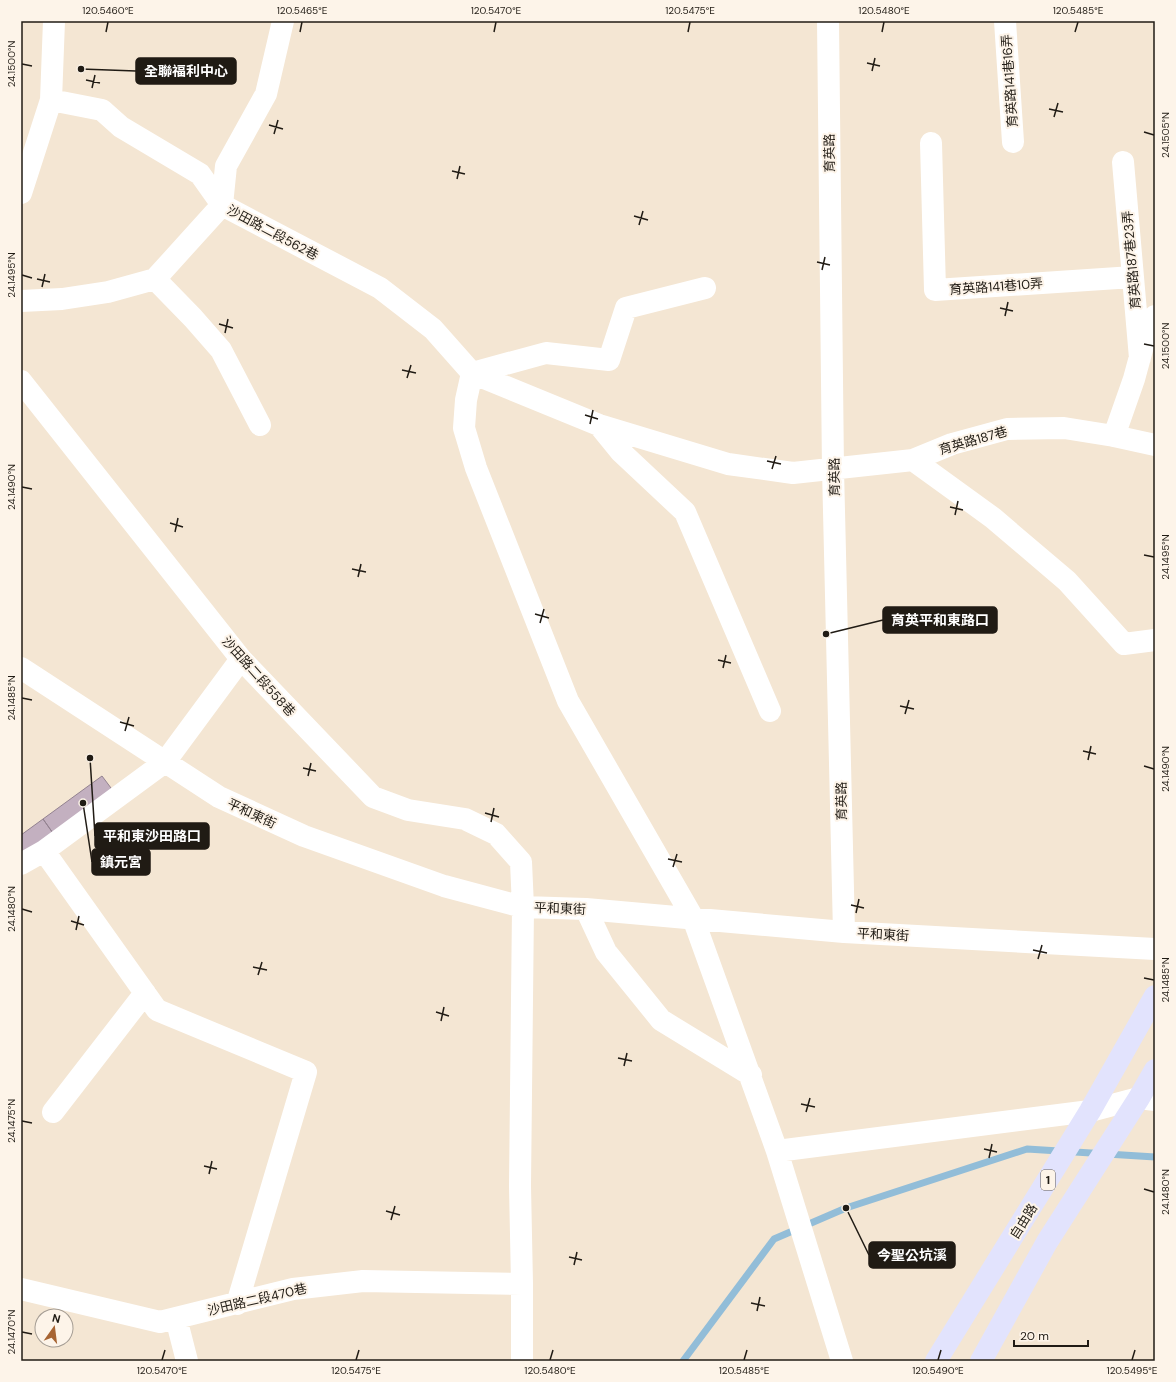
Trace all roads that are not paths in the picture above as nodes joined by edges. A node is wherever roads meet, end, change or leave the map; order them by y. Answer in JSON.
{"nodes":[{"id":1,"x":54,"y":21,"type":"edge"},
{"id":2,"x":283,"y":21,"type":"edge"},
{"id":3,"x":828,"y":21,"type":"edge"},
{"id":4,"x":1005,"y":21,"type":"edge"},
{"id":5,"x":51,"y":100,"type":"junction"},
{"id":6,"x":931,"y":142,"type":"dead end"},
{"id":7,"x":1013,"y":142,"type":"dead end"},
{"id":8,"x":1123,"y":162,"type":"dead end"},
{"id":9,"x":21,"y":193,"type":"edge"},
{"id":10,"x":222,"y":205,"type":"junction"},
{"id":11,"x":1133,"y":277,"type":"junction"},
{"id":12,"x":155,"y":279,"type":"junction"},
{"id":13,"x":705,"y":288,"type":"dead end"},
{"id":14,"x":21,"y":301,"type":"edge"},
{"id":15,"x":1155,"y":316,"type":"edge"},
{"id":16,"x":1140,"y":358,"type":"junction"},
{"id":17,"x":472,"y":373,"type":"junction"},
{"id":18,"x":21,"y":381,"type":"edge"},
{"id":19,"x":260,"y":424,"type":"dead end"},
{"id":20,"x":600,"y":426,"type":"junction"},
{"id":21,"x":1114,"y":436,"type":"junction"},
{"id":22,"x":1155,"y":445,"type":"edge"},
{"id":23,"x":913,"y":460,"type":"junction"},
{"id":24,"x":833,"y":469,"type":"junction"},
{"id":25,"x":1155,"y":640,"type":"edge"},
{"id":26,"x":240,"y":659,"type":"junction"},
{"id":27,"x":21,"y":668,"type":"edge"},
{"id":28,"x":770,"y":712,"type":"dead end"},
{"id":29,"x":165,"y":762,"type":"junction"},
{"id":30,"x":44,"y":851,"type":"junction"},
{"id":31,"x":21,"y":864,"type":"edge"},
{"id":32,"x":523,"y":907,"type":"junction"},
{"id":33,"x":586,"y":909,"type":"junction"},
{"id":34,"x":693,"y":918,"type":"junction"},
{"id":35,"x":844,"y":932,"type":"junction"},
{"id":36,"x":1155,"y":949,"type":"edge"},
{"id":37,"x":145,"y":993,"type":"junction"},
{"id":38,"x":1155,"y":996,"type":"edge"},
{"id":39,"x":1155,"y":1070,"type":"edge"},
{"id":40,"x":750,"y":1075,"type":"junction"},
{"id":41,"x":1147,"y":1099,"type":"edge"},
{"id":42,"x":1090,"y":1111,"type":"junction"},
{"id":43,"x":53,"y":1112,"type":"dead end"},
{"id":44,"x":777,"y":1151,"type":"junction"},
{"id":45,"x":522,"y":1284,"type":"junction"},
{"id":46,"x":21,"y":1289,"type":"edge"},
{"id":47,"x":237,"y":1304,"type":"junction"},
{"id":48,"x":176,"y":1318,"type":"junction"},
{"id":49,"x":187,"y":1361,"type":"edge"},
{"id":50,"x":522,"y":1361,"type":"edge"},
{"id":51,"x":842,"y":1361,"type":"edge"},
{"id":52,"x":936,"y":1361,"type":"edge"},
{"id":53,"x":981,"y":1361,"type":"edge"}],
"edges":[{"from":1,"to":5,"type":"street"},
{"from":2,"to":10,"type":"street"},
{"from":3,"to":24,"type":"street","name":"育英路"},
{"from":4,"to":7,"type":"street","name":"育英路141巷16弄"},
{"from":5,"to":9,"type":"street"},
{"from":5,"to":10,"type":"street"},
{"from":6,"to":11,"type":"street","name":"育英路141巷10弄"},
{"from":8,"to":11,"type":"street","name":"育英路187巷23弄"},
{"from":10,"to":12,"type":"street","name":"沙田路二段562巷"},
{"from":10,"to":17,"type":"street","name":"沙田路二段562巷"},
{"from":11,"to":16,"type":"street","name":"育英路187巷23弄"},
{"from":12,"to":14,"type":"street"},
{"from":12,"to":19,"type":"street"},
{"from":13,"to":17,"type":"street"},
{"from":15,"to":16,"type":"street","name":"育英路187巷23弄"},
{"from":16,"to":21,"type":"street","name":"育英路187巷23弄"},
{"from":17,"to":20,"type":"street","name":"育英路187巷"},
{"from":17,"to":34,"type":"street"},
{"from":18,"to":26,"type":"street","name":"沙田路二段558巷"},
{"from":20,"to":24,"type":"street","name":"育英路187巷"},
{"from":20,"to":28,"type":"street"},
{"from":21,"to":22,"type":"street","name":"育英路187巷"},
{"from":21,"to":23,"type":"street","name":"育英路187巷"},
{"from":23,"to":24,"type":"street","name":"育英路187巷"},
{"from":23,"to":25,"type":"street"},
{"from":24,"to":35,"type":"street","name":"育英路"},
{"from":26,"to":29,"type":"street"},
{"from":26,"to":32,"type":"street","name":"沙田路二段558巷"},
{"from":27,"to":29,"type":"street","name":"平和東街"},
{"from":29,"to":30,"type":"street"},
{"from":29,"to":32,"type":"street","name":"平和東街"},
{"from":30,"to":31,"type":"street"},
{"from":30,"to":37,"type":"street"},
{"from":32,"to":33,"type":"street","name":"平和東街"},
{"from":32,"to":45,"type":"street","name":"沙田路二段558巷"},
{"from":33,"to":34,"type":"street","name":"平和東街"},
{"from":33,"to":40,"type":"street"},
{"from":34,"to":35,"type":"street","name":"平和東街"},
{"from":34,"to":40,"type":"street"},
{"from":35,"to":36,"type":"street","name":"平和東街"},
{"from":37,"to":43,"type":"street"},
{"from":37,"to":47,"type":"street"},
{"from":38,"to":42,"type":"main road","name":"自由路","number":"1"},
{"from":39,"to":41,"type":"main road"},
{"from":40,"to":44,"type":"street"},
{"from":41,"to":42,"type":"street"},
{"from":41,"to":53,"type":"main road"},
{"from":42,"to":44,"type":"street"},
{"from":42,"to":52,"type":"main road","name":"自由路","number":"1"},
{"from":44,"to":51,"type":"street"},
{"from":45,"to":47,"type":"street","name":"沙田路二段470巷"},
{"from":45,"to":50,"type":"street","name":"沙田路二段558巷"},
{"from":46,"to":48,"type":"street","name":"沙田路二段470巷"},
{"from":47,"to":48,"type":"street","name":"沙田路二段470巷"},
{"from":48,"to":49,"type":"street"}]}
